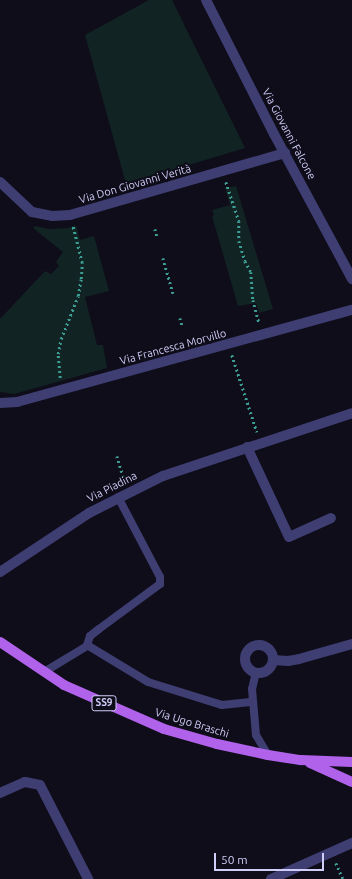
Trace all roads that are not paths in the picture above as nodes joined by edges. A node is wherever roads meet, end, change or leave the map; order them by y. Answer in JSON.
{"nodes":[{"id":1,"x":206,"y":0,"type":"edge"},
{"id":2,"x":286,"y":153,"type":"junction"},
{"id":3,"x":0,"y":182,"type":"edge"},
{"id":4,"x":352,"y":279,"type":"edge"},
{"id":5,"x":352,"y":310,"type":"edge"},
{"id":6,"x":0,"y":403,"type":"edge"},
{"id":7,"x":352,"y":414,"type":"edge"},
{"id":8,"x":247,"y":447,"type":"junction"},
{"id":9,"x":118,"y":497,"type":"junction"},
{"id":10,"x":331,"y":518,"type":"dead end"},
{"id":11,"x":0,"y":572,"type":"edge"},
{"id":12,"x":0,"y":642,"type":"edge"},
{"id":13,"x":352,"y":644,"type":"edge"},
{"id":14,"x":88,"y":646,"type":"junction"},
{"id":15,"x":273,"y":660,"type":"junction"},
{"id":16,"x":44,"y":672,"type":"junction"},
{"id":17,"x":256,"y":672,"type":"junction"},
{"id":18,"x":253,"y":702,"type":"junction"},
{"id":19,"x":268,"y":755,"type":"junction"},
{"id":20,"x":301,"y":760,"type":"junction"},
{"id":21,"x":352,"y":762,"type":"edge"},
{"id":22,"x":352,"y":782,"type":"edge"},
{"id":23,"x":0,"y":793,"type":"edge"},
{"id":24,"x":352,"y":838,"type":"edge"},
{"id":25,"x":352,"y":843,"type":"edge"},
{"id":26,"x":335,"y":850,"type":"junction"},
{"id":27,"x":88,"y":879,"type":"edge"},
{"id":28,"x":271,"y":879,"type":"edge"}],
"edges":[{"from":1,"to":2,"type":"street","name":"Via Giovanni Falcone"},
{"from":2,"to":3,"type":"street","name":"Via Don Giovanni Verità"},
{"from":2,"to":4,"type":"street","name":"Via Giovanni Falcone"},
{"from":5,"to":6,"type":"street","name":"Via Francesca Morvillo"},
{"from":7,"to":8,"type":"street","name":"Via Piadina"},
{"from":8,"to":9,"type":"street","name":"Via Piadina"},
{"from":8,"to":10,"type":"street"},
{"from":9,"to":11,"type":"street","name":"Via Piadina"},
{"from":9,"to":14,"type":"lane"},
{"from":12,"to":16,"type":"main road","name":"Via Ugo Braschi","number":"SS9"},
{"from":13,"to":15,"type":"street"},
{"from":14,"to":16,"type":"lane"},
{"from":14,"to":18,"type":"lane"},
{"from":15,"to":17,"type":"street"},
{"from":15,"to":17,"type":"street"},
{"from":16,"to":19,"type":"main road","name":"Via Ugo Braschi","number":"SS9"},
{"from":17,"to":18,"type":"lane"},
{"from":18,"to":19,"type":"lane"},
{"from":19,"to":20,"type":"main road","name":"Via Ugo Braschi","number":"SS9"},
{"from":20,"to":21,"type":"main road","name":"Via Ugo Braschi","number":"SS9"},
{"from":20,"to":22,"type":"main road","name":"Via Ugo Braschi","number":"SS9"},
{"from":23,"to":27,"type":"street"},
{"from":24,"to":26,"type":"street"},
{"from":25,"to":26,"type":"street"},
{"from":26,"to":28,"type":"street"}]}
